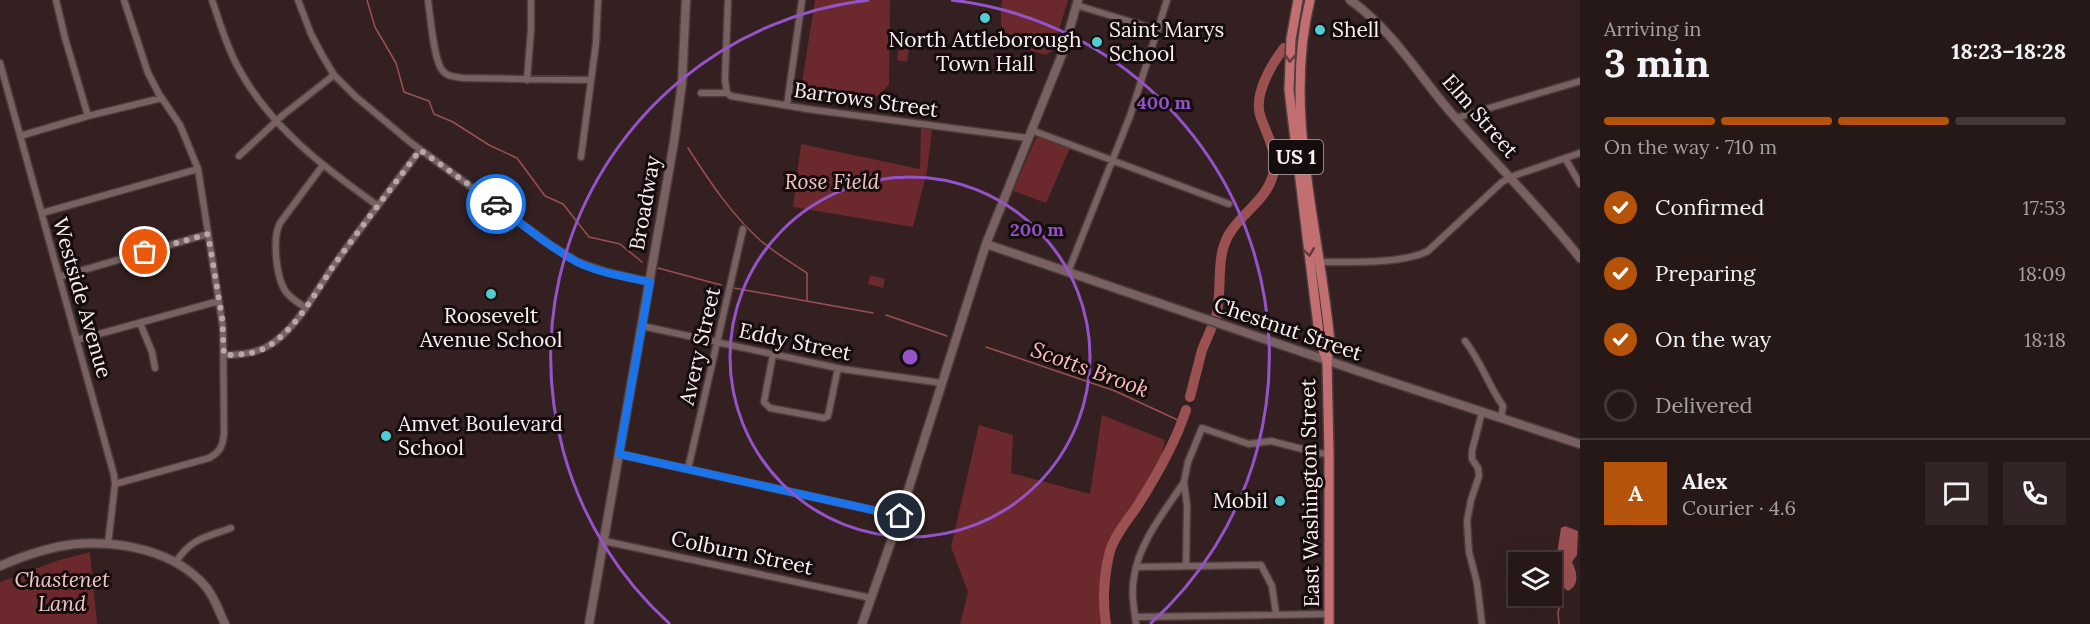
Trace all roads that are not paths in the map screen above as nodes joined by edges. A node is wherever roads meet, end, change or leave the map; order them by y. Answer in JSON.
{"nodes":[{"id":1,"x":56,"y":0,"type":"edge"},
{"id":2,"x":124,"y":0,"type":"edge"},
{"id":3,"x":212,"y":0,"type":"edge"},
{"id":4,"x":298,"y":0,"type":"edge"},
{"id":5,"x":428,"y":0,"type":"edge"},
{"id":6,"x":531,"y":0,"type":"edge"},
{"id":7,"x":598,"y":0,"type":"edge"},
{"id":8,"x":686,"y":0,"type":"edge"},
{"id":9,"x":728,"y":0,"type":"edge"},
{"id":10,"x":802,"y":0,"type":"edge"},
{"id":11,"x":1167,"y":0,"type":"edge"},
{"id":12,"x":1298,"y":0,"type":"edge"},
{"id":13,"x":1310,"y":0,"type":"edge"},
{"id":14,"x":1350,"y":0,"type":"edge"},
{"id":15,"x":1077,"y":3,"type":"edge"},
{"id":16,"x":1158,"y":30,"type":"junction"},
{"id":17,"x":0,"y":63,"type":"edge"},
{"id":18,"x":334,"y":75,"type":"junction"},
{"id":19,"x":527,"y":80,"type":"junction"},
{"id":20,"x":591,"y":80,"type":"junction"},
{"id":21,"x":1580,"y":81,"type":"edge"},
{"id":22,"x":700,"y":93,"type":"dead end"},
{"id":23,"x":727,"y":93,"type":"junction"},
{"id":24,"x":162,"y":98,"type":"junction"},
{"id":25,"x":787,"y":105,"type":"junction"},
{"id":26,"x":88,"y":116,"type":"junction"},
{"id":27,"x":1456,"y":118,"type":"junction"},
{"id":28,"x":277,"y":120,"type":"junction"},
{"id":29,"x":1029,"y":134,"type":"junction"},
{"id":30,"x":20,"y":136,"type":"junction"},
{"id":31,"x":420,"y":150,"type":"junction"},
{"id":32,"x":1580,"y":153,"type":"edge"},
{"id":33,"x":239,"y":156,"type":"dead end"},
{"id":34,"x":581,"y":157,"type":"dead end"},
{"id":35,"x":1565,"y":158,"type":"junction"},
{"id":36,"x":1113,"y":160,"type":"junction"},
{"id":37,"x":322,"y":165,"type":"junction"},
{"id":38,"x":198,"y":169,"type":"junction"},
{"id":39,"x":1510,"y":178,"type":"junction"},
{"id":40,"x":1580,"y":184,"type":"edge"},
{"id":41,"x":1229,"y":204,"type":"dead end"},
{"id":42,"x":378,"y":206,"type":"junction"},
{"id":43,"x":42,"y":213,"type":"junction"},
{"id":44,"x":743,"y":229,"type":"dead end"},
{"id":45,"x":208,"y":234,"type":"junction"},
{"id":46,"x":986,"y":244,"type":"junction"},
{"id":47,"x":1580,"y":258,"type":"edge"},
{"id":48,"x":1320,"y":262,"type":"junction"},
{"id":49,"x":1068,"y":272,"type":"junction"},
{"id":50,"x":59,"y":276,"type":"junction"},
{"id":51,"x":650,"y":282,"type":"junction"},
{"id":52,"x":219,"y":301,"type":"junction"},
{"id":53,"x":305,"y":307,"type":"junction"},
{"id":54,"x":140,"y":323,"type":"junction"},
{"id":55,"x":642,"y":326,"type":"junction"},
{"id":56,"x":77,"y":340,"type":"junction"},
{"id":57,"x":1465,"y":341,"type":"dead end"},
{"id":58,"x":718,"y":342,"type":"junction"},
{"id":59,"x":773,"y":354,"type":"junction"},
{"id":60,"x":224,"y":355,"type":"junction"},
{"id":61,"x":1327,"y":361,"type":"junction"},
{"id":62,"x":155,"y":368,"type":"dead end"},
{"id":63,"x":838,"y":368,"type":"junction"},
{"id":64,"x":942,"y":382,"type":"junction"},
{"id":65,"x":1482,"y":412,"type":"junction"},
{"id":66,"x":1501,"y":418,"type":"junction"},
{"id":67,"x":1580,"y":444,"type":"edge"},
{"id":68,"x":619,"y":454,"type":"junction"},
{"id":69,"x":1329,"y":454,"type":"junction"},
{"id":70,"x":688,"y":469,"type":"junction"},
{"id":71,"x":1184,"y":482,"type":"junction"},
{"id":72,"x":115,"y":484,"type":"junction"},
{"id":73,"x":900,"y":516,"type":"junction"},
{"id":74,"x":231,"y":528,"type":"dead end"},
{"id":75,"x":604,"y":541,"type":"junction"},
{"id":76,"x":108,"y":544,"type":"junction"},
{"id":77,"x":176,"y":562,"type":"junction"},
{"id":78,"x":1186,"y":565,"type":"junction"},
{"id":79,"x":0,"y":566,"type":"edge"},
{"id":80,"x":1136,"y":567,"type":"junction"},
{"id":81,"x":871,"y":598,"type":"junction"},
{"id":82,"x":1276,"y":614,"type":"junction"},
{"id":83,"x":1224,"y":615,"type":"junction"},
{"id":84,"x":1329,"y":619,"type":"edge"},
{"id":85,"x":1136,"y":620,"type":"edge"},
{"id":86,"x":225,"y":624,"type":"edge"},
{"id":87,"x":589,"y":624,"type":"edge"},
{"id":88,"x":862,"y":624,"type":"edge"},
{"id":89,"x":1225,"y":624,"type":"edge"},
{"id":90,"x":1482,"y":624,"type":"edge"}],
"edges":[{"from":1,"to":26,"type":"street"},
{"from":2,"to":24,"type":"street"},
{"from":3,"to":28,"type":"street"},
{"from":4,"to":18,"type":"street"},
{"from":5,"to":19,"type":"street"},
{"from":6,"to":19,"type":"street"},
{"from":7,"to":20,"type":"street"},
{"from":8,"to":51,"type":"street","name":"Broadway"},
{"from":9,"to":23,"type":"street"},
{"from":10,"to":25,"type":"street"},
{"from":11,"to":16,"type":"street"},
{"from":12,"to":61,"type":"main road","name":"East Washington Street","number":"US 1","one_way":true},
{"from":13,"to":48,"type":"main road","name":"East Washington Street","number":"US 1"},
{"from":14,"to":27,"type":"street","name":"Elm Street"},
{"from":15,"to":16,"type":"street"},
{"from":15,"to":29,"type":"street"},
{"from":16,"to":36,"type":"street"},
{"from":17,"to":30,"type":"street","name":"Westside Avenue"},
{"from":18,"to":28,"type":"street"},
{"from":18,"to":31,"type":"street"},
{"from":19,"to":20,"type":"street"},
{"from":20,"to":34,"type":"street"},
{"from":21,"to":27,"type":"street"},
{"from":22,"to":23,"type":"street","name":"Barrows Street"},
{"from":23,"to":25,"type":"street","name":"Barrows Street"},
{"from":24,"to":26,"type":"street"},
{"from":24,"to":38,"type":"street"},
{"from":25,"to":29,"type":"street","name":"Barrows Street"},
{"from":26,"to":30,"type":"street"},
{"from":27,"to":39,"type":"street","name":"Elm Street"},
{"from":28,"to":33,"type":"street"},
{"from":28,"to":37,"type":"street"},
{"from":29,"to":36,"type":"street","name":"Barrows Street"},
{"from":29,"to":46,"type":"street"},
{"from":30,"to":43,"type":"street","name":"Westside Avenue"},
{"from":31,"to":42,"type":"street"},
{"from":31,"to":51,"type":"street"},
{"from":32,"to":35,"type":"street"},
{"from":35,"to":39,"type":"street"},
{"from":35,"to":40,"type":"street"},
{"from":36,"to":41,"type":"street","name":"Barrows Street"},
{"from":36,"to":49,"type":"street"},
{"from":37,"to":42,"type":"street"},
{"from":37,"to":53,"type":"street"},
{"from":38,"to":43,"type":"street"},
{"from":38,"to":45,"type":"street"},
{"from":39,"to":47,"type":"street","name":"Elm Street"},
{"from":39,"to":48,"type":"street"},
{"from":42,"to":53,"type":"street"},
{"from":43,"to":50,"type":"street","name":"Westside Avenue"},
{"from":44,"to":58,"type":"street","name":"Avery Street"},
{"from":45,"to":50,"type":"street"},
{"from":45,"to":52,"type":"street"},
{"from":46,"to":49,"type":"street","name":"Chestnut Street"},
{"from":46,"to":64,"type":"street"},
{"from":48,"to":61,"type":"main road","name":"East Washington Street","number":"US 1"},
{"from":49,"to":61,"type":"street","name":"Chestnut Street"},
{"from":50,"to":56,"type":"street","name":"Westside Avenue"},
{"from":51,"to":55,"type":"street","name":"Broadway"},
{"from":52,"to":54,"type":"street"},
{"from":52,"to":60,"type":"street"},
{"from":53,"to":60,"type":"street"},
{"from":54,"to":56,"type":"street"},
{"from":54,"to":62,"type":"street"},
{"from":55,"to":58,"type":"street","name":"Eddy Street"},
{"from":55,"to":68,"type":"street","name":"Broadway"},
{"from":56,"to":72,"type":"street","name":"Westside Avenue"},
{"from":57,"to":66,"type":"street"},
{"from":58,"to":59,"type":"street","name":"Eddy Street"},
{"from":58,"to":70,"type":"street","name":"Avery Street"},
{"from":59,"to":63,"type":"street","name":"Eddy Street"},
{"from":59,"to":63,"type":"street"},
{"from":60,"to":72,"type":"street"},
{"from":61,"to":65,"type":"street","name":"Chestnut Street"},
{"from":61,"to":69,"type":"main road","name":"East Washington Street","number":"US 1"},
{"from":63,"to":64,"type":"street","name":"Eddy Street"},
{"from":64,"to":73,"type":"street"},
{"from":65,"to":66,"type":"street","name":"Chestnut Street"},
{"from":65,"to":90,"type":"street"},
{"from":66,"to":67,"type":"street","name":"Chestnut Street"},
{"from":68,"to":70,"type":"street"},
{"from":68,"to":75,"type":"street","name":"Broadway"},
{"from":69,"to":71,"type":"street"},
{"from":69,"to":84,"type":"main road","name":"East Washington Street","number":"US 1"},
{"from":70,"to":73,"type":"street"},
{"from":71,"to":78,"type":"street"},
{"from":71,"to":80,"type":"street"},
{"from":72,"to":76,"type":"street","name":"Westside Avenue"},
{"from":73,"to":81,"type":"street"},
{"from":74,"to":77,"type":"street"},
{"from":75,"to":81,"type":"street","name":"Colburn Street"},
{"from":75,"to":87,"type":"street","name":"Broadway"},
{"from":76,"to":77,"type":"street"},
{"from":76,"to":79,"type":"street"},
{"from":77,"to":86,"type":"street"},
{"from":78,"to":80,"type":"street"},
{"from":78,"to":82,"type":"street"},
{"from":80,"to":85,"type":"street"},
{"from":81,"to":88,"type":"street"},
{"from":82,"to":83,"type":"street"},
{"from":82,"to":84,"type":"street"},
{"from":83,"to":85,"type":"street"},
{"from":83,"to":89,"type":"street"}]}
